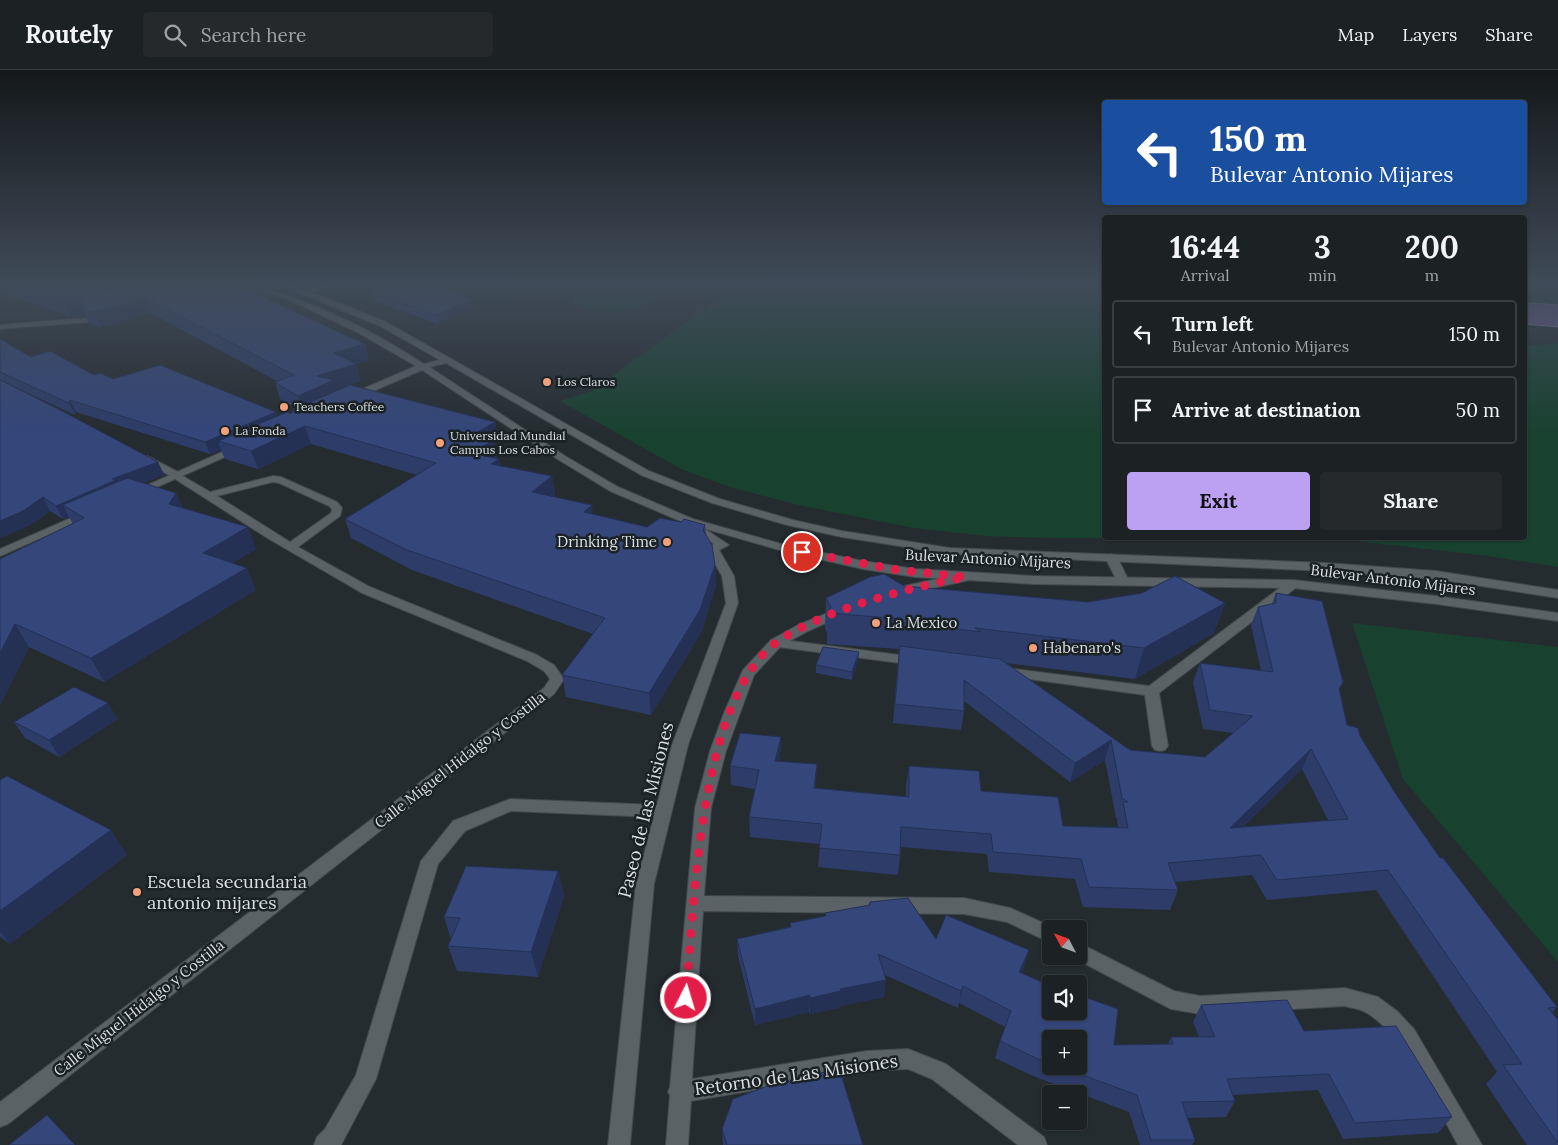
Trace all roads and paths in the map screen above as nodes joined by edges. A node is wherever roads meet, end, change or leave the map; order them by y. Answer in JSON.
{"nodes":[{"id":1,"x":365,"y":333,"type":"edge"},
{"id":2,"x":399,"y":333,"type":"edge"},
{"id":3,"x":447,"y":360,"type":"junction"},
{"id":4,"x":420,"y":367,"type":"junction"},
{"id":5,"x":348,"y":399,"type":"edge"},
{"id":6,"x":249,"y":443,"type":"edge"},
{"id":7,"x":142,"y":456,"type":"edge"},
{"id":8,"x":176,"y":475,"type":"junction"},
{"id":9,"x":210,"y":495,"type":"junction"},
{"id":10,"x":123,"y":498,"type":"edge"},
{"id":11,"x":97,"y":510,"type":"edge"},
{"id":12,"x":689,"y":521,"type":"junction"},
{"id":13,"x":290,"y":547,"type":"junction"},
{"id":14,"x":0,"y":553,"type":"edge"},
{"id":15,"x":1111,"y":557,"type":"junction"},
{"id":16,"x":966,"y":577,"type":"junction"},
{"id":17,"x":1123,"y":581,"type":"junction"},
{"id":18,"x":1293,"y":584,"type":"junction"},
{"id":19,"x":1558,"y":594,"type":"edge"},
{"id":20,"x":880,"y":598,"type":"edge"},
{"id":21,"x":854,"y":607,"type":"edge"},
{"id":22,"x":1558,"y":617,"type":"edge"},
{"id":23,"x":776,"y":643,"type":"junction"},
{"id":24,"x":925,"y":662,"type":"edge"},
{"id":25,"x":994,"y":671,"type":"edge"},
{"id":26,"x":1152,"y":691,"type":"junction"},
{"id":27,"x":1160,"y":746,"type":"dead end"},
{"id":28,"x":664,"y":811,"type":"junction"},
{"id":29,"x":694,"y":903,"type":"junction"},
{"id":30,"x":1042,"y":931,"type":"edge"},
{"id":31,"x":1088,"y":956,"type":"edge"},
{"id":32,"x":679,"y":1092,"type":"junction"},
{"id":33,"x":0,"y":1116,"type":"edge"},
{"id":34,"x":325,"y":1145,"type":"edge"},
{"id":35,"x":619,"y":1145,"type":"edge"},
{"id":36,"x":677,"y":1145,"type":"edge"},
{"id":37,"x":1036,"y":1145,"type":"edge"},
{"id":38,"x":1471,"y":1145,"type":"edge"}],
"edges":[{"from":1,"to":4,"type":"main road","name":"Bulevar Antonio Mijares"},
{"from":2,"to":3,"type":"main road","name":"Bulevar Antonio Mijares"},
{"from":3,"to":4,"type":"main road"},
{"from":3,"to":15,"type":"main road","name":"Bulevar Antonio Mijares"},
{"from":4,"to":5,"type":"main road"},
{"from":4,"to":12,"type":"main road","name":"Bulevar Antonio Mijares"},
{"from":6,"to":8,"type":"main road"},
{"from":7,"to":8,"type":"main road","name":"Calle Miguel Hidalgo y Costilla"},
{"from":8,"to":9,"type":"main road","name":"Calle Miguel Hidalgo y Costilla"},
{"from":8,"to":10,"type":"main road"},
{"from":9,"to":13,"type":"main road","name":"Calle Miguel Hidalgo y Costilla"},
{"from":9,"to":13,"type":"main road"},
{"from":11,"to":14,"type":"main road"},
{"from":12,"to":16,"type":"main road","name":"Bulevar Antonio Mijares"},
{"from":12,"to":28,"type":"main road","name":"Paseo de las Misiones"},
{"from":13,"to":33,"type":"main road","name":"Calle Miguel Hidalgo y Costilla"},
{"from":15,"to":17,"type":"main road"},
{"from":15,"to":19,"type":"main road","name":"Bulevar Antonio Mijares"},
{"from":16,"to":17,"type":"main road","name":"Bulevar Antonio Mijares"},
{"from":16,"to":20,"type":"main road"},
{"from":17,"to":18,"type":"main road","name":"Bulevar Antonio Mijares"},
{"from":18,"to":22,"type":"main road","name":"Bulevar Antonio Mijares"},
{"from":18,"to":26,"type":"main road"},
{"from":21,"to":23,"type":"main road"},
{"from":23,"to":24,"type":"main road"},
{"from":23,"to":29,"type":"main road"},
{"from":25,"to":26,"type":"main road"},
{"from":26,"to":27,"type":"main road"},
{"from":28,"to":34,"type":"main road"},
{"from":28,"to":35,"type":"main road","name":"Paseo de las Misiones"},
{"from":29,"to":30,"type":"main road"},
{"from":29,"to":32,"type":"main road"},
{"from":31,"to":38,"type":"main road"},
{"from":32,"to":36,"type":"main road"},
{"from":32,"to":37,"type":"main road","name":"Retorno de Las Misiones"}]}
